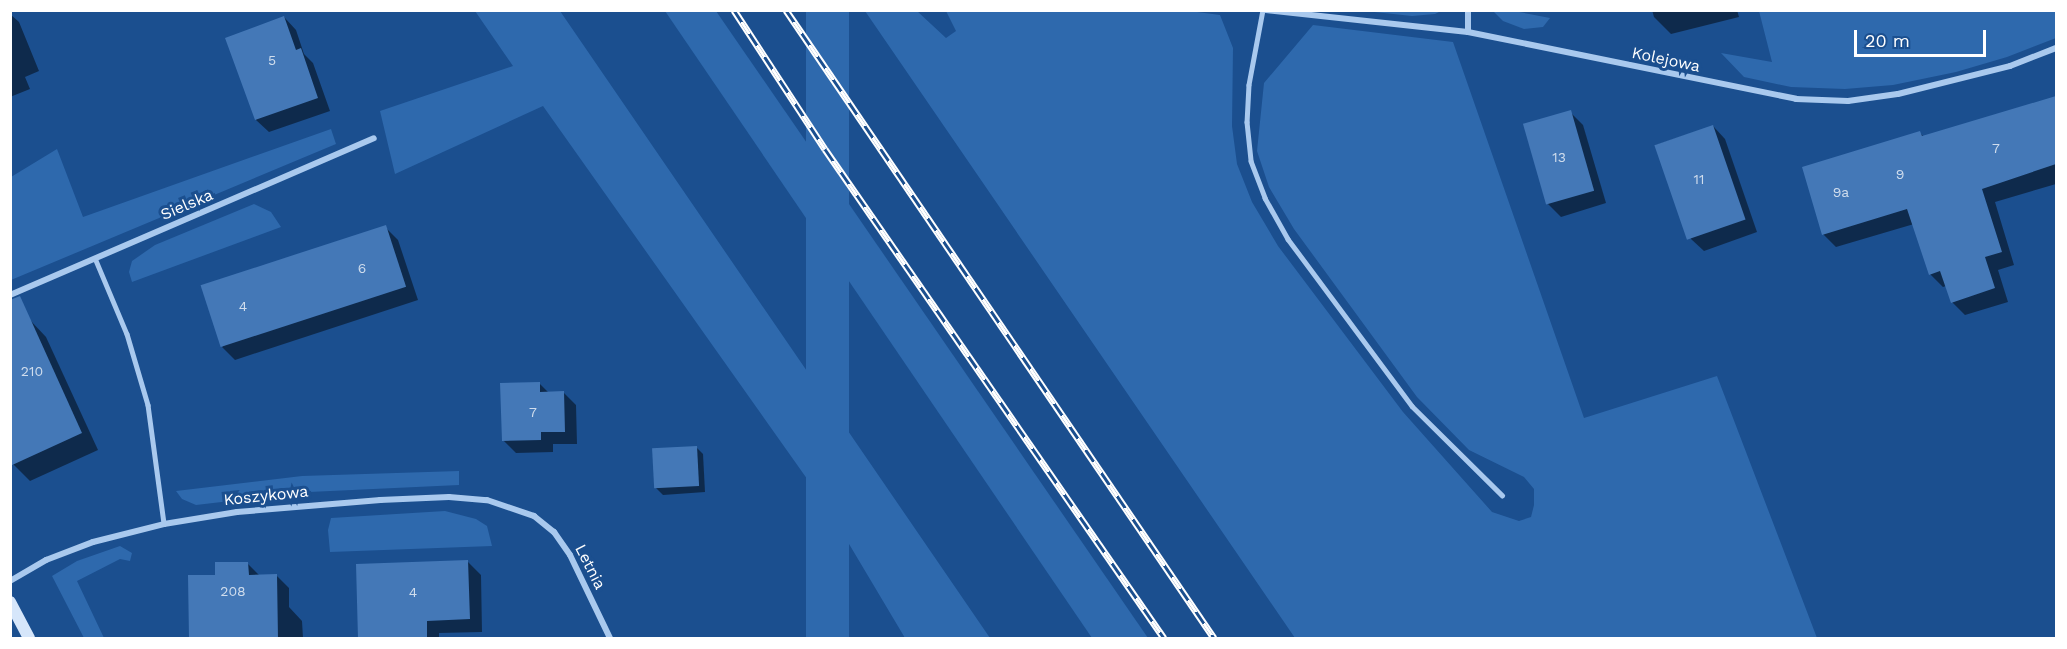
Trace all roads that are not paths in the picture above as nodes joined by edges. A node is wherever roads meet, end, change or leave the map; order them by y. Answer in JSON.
{"nodes":[{"id":1,"x":1264,"y":10,"type":"edge"},
{"id":2,"x":1468,"y":10,"type":"edge"},
{"id":3,"x":1468,"y":32,"type":"junction"},
{"id":4,"x":2056,"y":48,"type":"edge"},
{"id":5,"x":374,"y":138,"type":"dead end"},
{"id":6,"x":95,"y":258,"type":"junction"},
{"id":7,"x":10,"y":296,"type":"edge"},
{"id":8,"x":1502,"y":495,"type":"dead end"},
{"id":9,"x":534,"y":516,"type":"joint"},
{"id":10,"x":164,"y":524,"type":"junction"},
{"id":11,"x":10,"y":581,"type":"edge"},
{"id":12,"x":10,"y":602,"type":"edge"},
{"id":13,"x":29,"y":639,"type":"edge"},
{"id":14,"x":610,"y":639,"type":"edge"}],
"edges":[{"from":1,"to":3,"type":"street","name":"Kolejowa"},
{"from":1,"to":8,"type":"lane"},
{"from":2,"to":3,"type":"street"},
{"from":3,"to":4,"type":"street","name":"Kolejowa"},
{"from":5,"to":6,"type":"street","name":"Sielska"},
{"from":6,"to":7,"type":"street","name":"Sielska"},
{"from":6,"to":10,"type":"lane"},
{"from":9,"to":10,"type":"street","name":"Koszykowa"},
{"from":9,"to":14,"type":"street","name":"Letnia"},
{"from":10,"to":11,"type":"street","name":"Koszykowa"},
{"from":12,"to":13,"type":"main road"}]}
